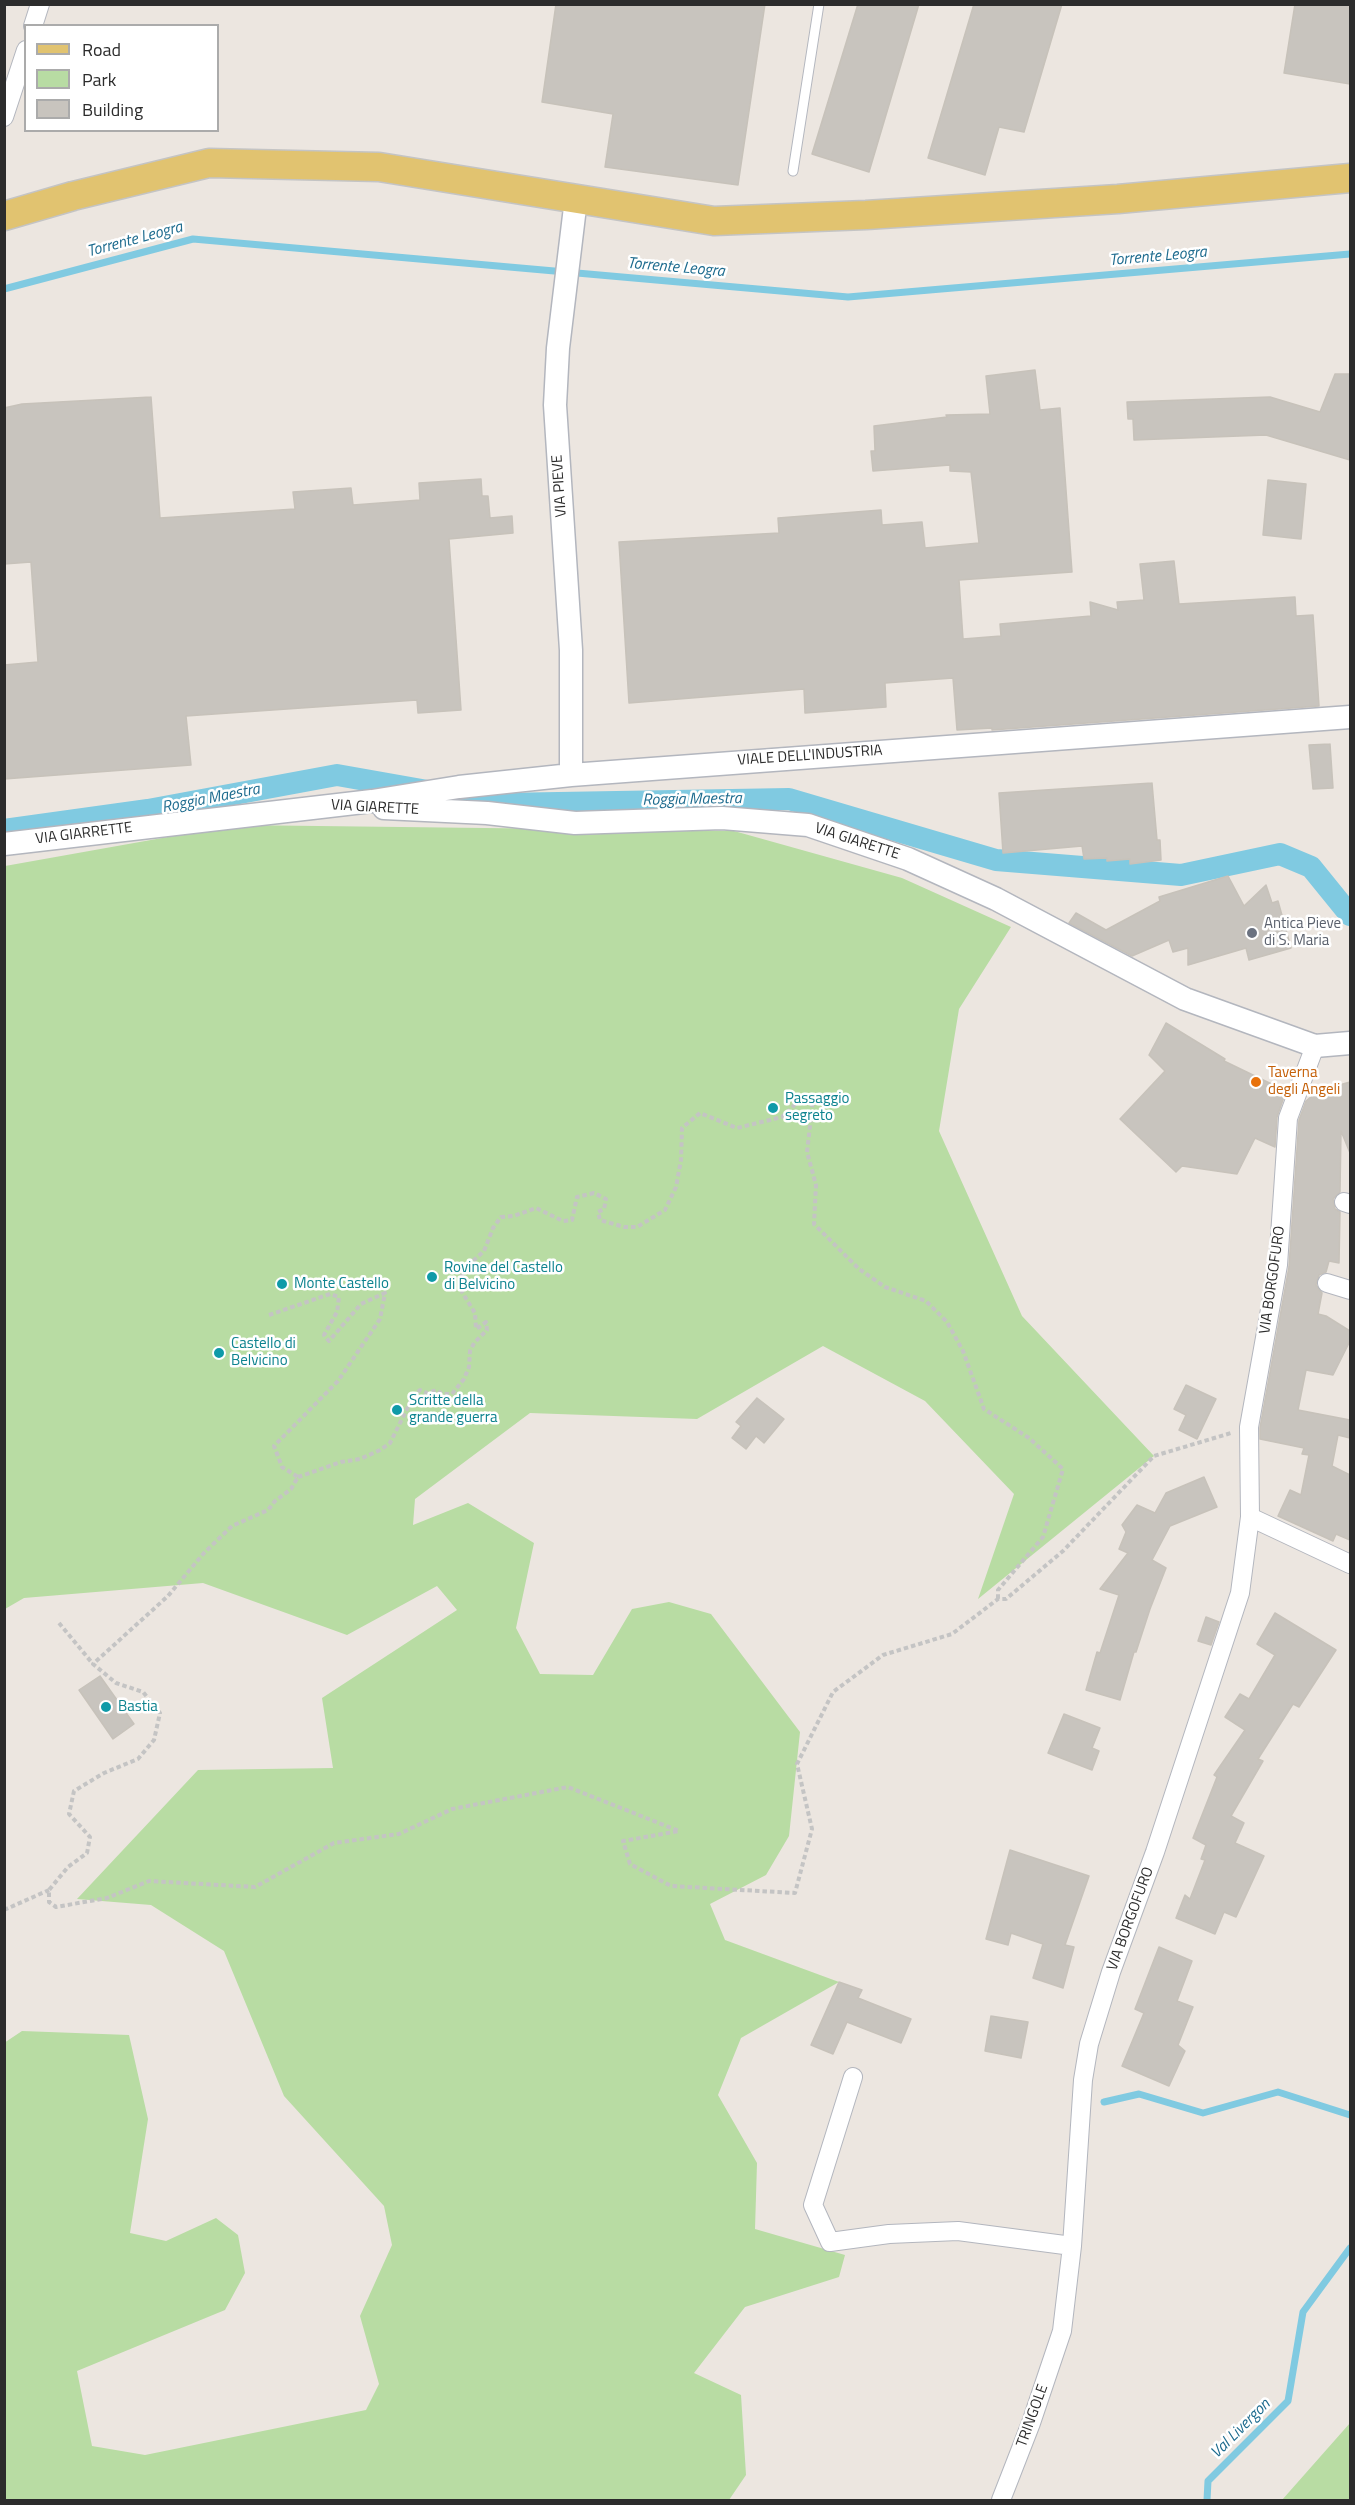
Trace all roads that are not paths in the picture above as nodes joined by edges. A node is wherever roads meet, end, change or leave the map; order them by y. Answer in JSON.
{"nodes":[{"id":1,"x":40,"y":4,"type":"edge"},
{"id":2,"x":819,"y":4,"type":"edge"},
{"id":3,"x":34,"y":24,"type":"edge"},
{"id":4,"x":24,"y":56,"type":"edge"},
{"id":5,"x":4,"y":117,"type":"edge"},
{"id":6,"x":793,"y":171,"type":"dead end"},
{"id":7,"x":1350,"y":177,"type":"edge"},
{"id":8,"x":576,"y":199,"type":"junction"},
{"id":9,"x":4,"y":216,"type":"edge"},
{"id":10,"x":1350,"y":717,"type":"edge"},
{"id":11,"x":571,"y":775,"type":"junction"},
{"id":12,"x":322,"y":806,"type":"junction"},
{"id":13,"x":270,"y":812,"type":"joint"},
{"id":14,"x":4,"y":844,"type":"edge"},
{"id":15,"x":1350,"y":1043,"type":"edge"},
{"id":16,"x":1315,"y":1046,"type":"junction"},
{"id":17,"x":1327,"y":1283,"type":"dead end"},
{"id":18,"x":1350,"y":1290,"type":"edge"},
{"id":19,"x":1250,"y":1517,"type":"junction"},
{"id":20,"x":1350,"y":1564,"type":"edge"},
{"id":21,"x":853,"y":2077,"type":"dead end"},
{"id":22,"x":1072,"y":2246,"type":"junction"},
{"id":23,"x":1062,"y":2331,"type":"joint"},
{"id":24,"x":1001,"y":2500,"type":"edge"}],
"edges":[{"from":1,"to":3,"type":"street"},
{"from":2,"to":6,"type":"lane"},
{"from":4,"to":5,"type":"street"},
{"from":7,"to":8,"type":"main road"},
{"from":8,"to":9,"type":"main road"},
{"from":8,"to":11,"type":"street","name":"VIA PIEVE"},
{"from":10,"to":11,"type":"street","name":"VIALE DELL'INDUSTRIA"},
{"from":11,"to":12,"type":"street","name":"VIALE DELL'INDUSTRIA"},
{"from":12,"to":13,"type":"street","name":"VIALE DELL'INDUSTRIA"},
{"from":12,"to":16,"type":"street","name":"VIA GIARETTE"},
{"from":13,"to":14,"type":"street","name":"VIA GIARRETTE"},
{"from":15,"to":16,"type":"street"},
{"from":16,"to":19,"type":"street","name":"VIA BORGOFURO"},
{"from":17,"to":18,"type":"street"},
{"from":19,"to":20,"type":"street"},
{"from":19,"to":22,"type":"street","name":"VIA BORGOFURO"},
{"from":21,"to":22,"type":"street"},
{"from":22,"to":23,"type":"street","name":"VIA BORGOFURO"},
{"from":23,"to":24,"type":"street","name":"TRINGOLE"}]}
